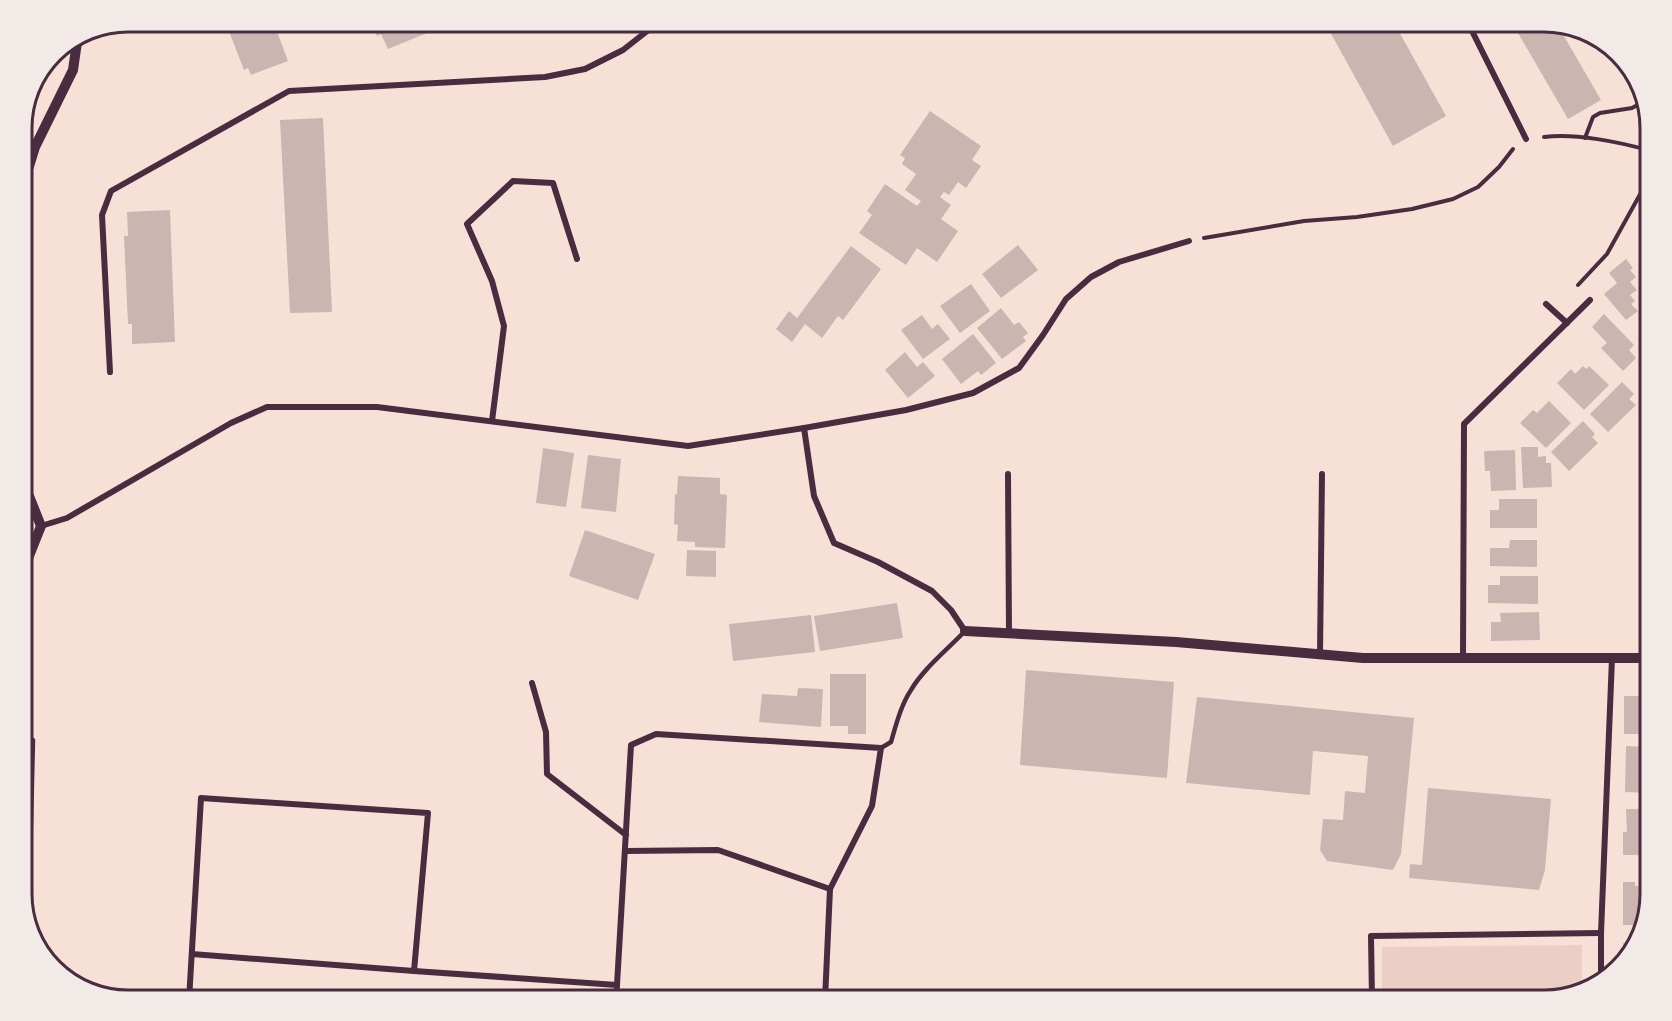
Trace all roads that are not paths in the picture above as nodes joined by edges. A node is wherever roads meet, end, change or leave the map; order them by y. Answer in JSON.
{"nodes":[{"id":1,"x":646,"y":32,"type":"edge"},
{"id":2,"x":1472,"y":32,"type":"edge"},
{"id":3,"x":76,"y":47,"type":"edge"},
{"id":4,"x":1526,"y":139,"type":"road end"},
{"id":5,"x":32,"y":157,"type":"edge"},
{"id":6,"x":1189,"y":241,"type":"road end"},
{"id":7,"x":577,"y":259,"type":"dead end"},
{"id":8,"x":1590,"y":300,"type":"dead end"},
{"id":9,"x":1546,"y":304,"type":"dead end"},
{"id":10,"x":1567,"y":323,"type":"junction"},
{"id":11,"x":110,"y":372,"type":"dead end"},
{"id":12,"x":492,"y":421,"type":"junction"},
{"id":13,"x":804,"y":428,"type":"junction"},
{"id":14,"x":1008,"y":474,"type":"dead end"},
{"id":15,"x":1322,"y":474,"type":"dead end"},
{"id":16,"x":32,"y":504,"type":"edge"},
{"id":17,"x":41,"y":526,"type":"junction"},
{"id":18,"x":32,"y":548,"type":"edge"},
{"id":19,"x":965,"y":631,"type":"junction"},
{"id":20,"x":1009,"y":634,"type":"junction"},
{"id":21,"x":1320,"y":654,"type":"junction"},
{"id":22,"x":1463,"y":657,"type":"junction"},
{"id":23,"x":1612,"y":658,"type":"junction"},
{"id":24,"x":1640,"y":658,"type":"edge"},
{"id":25,"x":532,"y":683,"type":"dead end"},
{"id":26,"x":32,"y":740,"type":"edge"},
{"id":27,"x":881,"y":748,"type":"junction"},
{"id":28,"x":32,"y":782,"type":"edge"},
{"id":29,"x":626,"y":835,"type":"junction"},
{"id":30,"x":624,"y":851,"type":"junction"},
{"id":31,"x":830,"y":889,"type":"junction"},
{"id":32,"x":1601,"y":933,"type":"junction"},
{"id":33,"x":192,"y":954,"type":"junction"},
{"id":34,"x":414,"y":971,"type":"junction"},
{"id":35,"x":1601,"y":971,"type":"edge"},
{"id":36,"x":617,"y":985,"type":"junction"},
{"id":37,"x":190,"y":990,"type":"edge"},
{"id":38,"x":617,"y":990,"type":"edge"},
{"id":39,"x":825,"y":990,"type":"edge"},
{"id":40,"x":1372,"y":990,"type":"edge"}],
"edges":[{"from":1,"to":11,"type":"street"},
{"from":2,"to":4,"type":"street"},
{"from":3,"to":5,"type":"street"},
{"from":6,"to":13,"type":"street"},
{"from":7,"to":12,"type":"street"},
{"from":8,"to":10,"type":"street"},
{"from":9,"to":10,"type":"street"},
{"from":10,"to":22,"type":"street"},
{"from":12,"to":13,"type":"street"},
{"from":12,"to":17,"type":"street"},
{"from":13,"to":19,"type":"street"},
{"from":14,"to":20,"type":"street"},
{"from":15,"to":21,"type":"street"},
{"from":16,"to":17,"type":"street"},
{"from":17,"to":18,"type":"street"},
{"from":19,"to":20,"type":"street"},
{"from":19,"to":27,"type":"lane"},
{"from":20,"to":21,"type":"street"},
{"from":21,"to":22,"type":"street"},
{"from":22,"to":23,"type":"street"},
{"from":23,"to":24,"type":"street"},
{"from":23,"to":32,"type":"street"},
{"from":25,"to":29,"type":"street"},
{"from":26,"to":28,"type":"lane"},
{"from":27,"to":29,"type":"street"},
{"from":27,"to":31,"type":"street"},
{"from":29,"to":30,"type":"street"},
{"from":30,"to":31,"type":"street"},
{"from":30,"to":36,"type":"street"},
{"from":31,"to":39,"type":"street"},
{"from":32,"to":35,"type":"street"},
{"from":32,"to":40,"type":"street"},
{"from":33,"to":34,"type":"street"},
{"from":33,"to":34,"type":"street"},
{"from":33,"to":37,"type":"street"},
{"from":34,"to":36,"type":"street"},
{"from":36,"to":38,"type":"street"}]}
